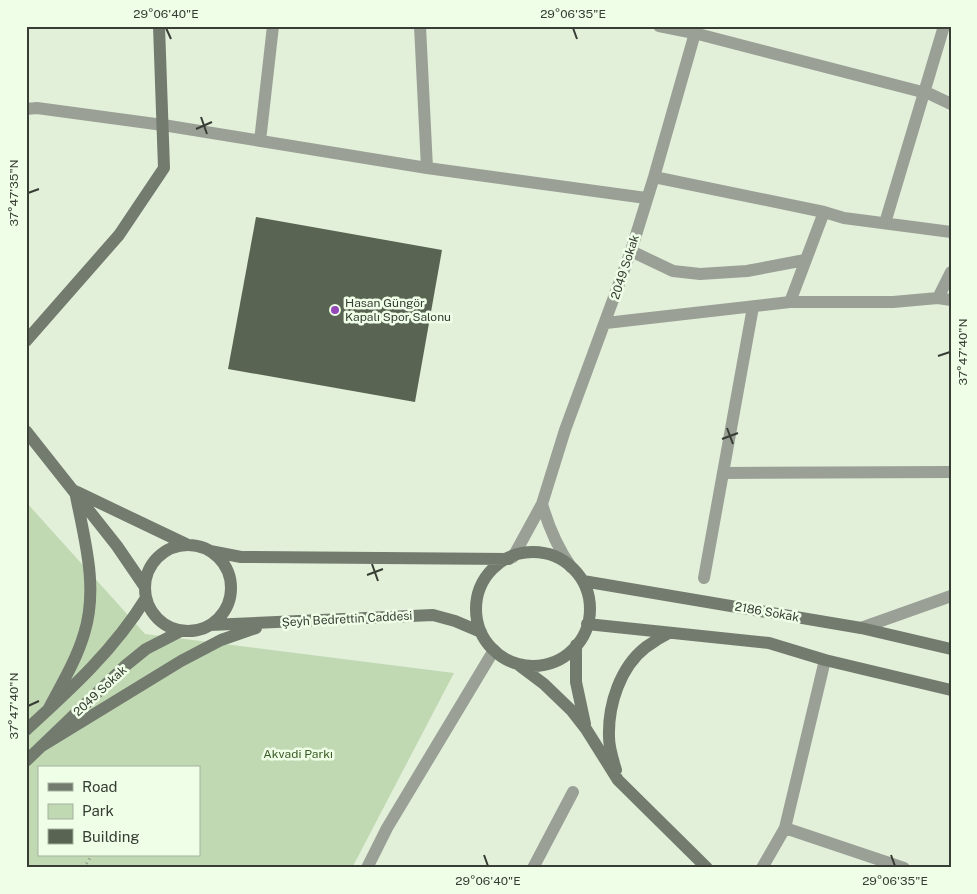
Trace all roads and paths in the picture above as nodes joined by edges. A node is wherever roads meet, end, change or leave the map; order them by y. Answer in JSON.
{"nodes":[{"id":1,"x":159,"y":26,"type":"edge"},
{"id":2,"x":273,"y":26,"type":"edge"},
{"id":3,"x":420,"y":26,"type":"edge"},
{"id":4,"x":659,"y":26,"type":"edge"},
{"id":5,"x":944,"y":26,"type":"edge"},
{"id":6,"x":695,"y":30,"type":"edge"},
{"id":7,"x":924,"y":93,"type":"junction"},
{"id":8,"x":951,"y":104,"type":"edge"},
{"id":9,"x":26,"y":109,"type":"edge"},
{"id":10,"x":164,"y":125,"type":"junction"},
{"id":11,"x":260,"y":141,"type":"junction"},
{"id":12,"x":427,"y":168,"type":"junction"},
{"id":13,"x":654,"y":177,"type":"junction"},
{"id":14,"x":646,"y":198,"type":"junction"},
{"id":15,"x":824,"y":212,"type":"junction"},
{"id":16,"x":885,"y":223,"type":"junction"},
{"id":17,"x":951,"y":232,"type":"edge"},
{"id":18,"x":631,"y":251,"type":"junction"},
{"id":19,"x":805,"y":260,"type":"junction"},
{"id":20,"x":951,"y":272,"type":"edge"},
{"id":21,"x":944,"y":299,"type":"edge"},
{"id":22,"x":790,"y":302,"type":"junction"},
{"id":23,"x":753,"y":307,"type":"junction"},
{"id":24,"x":606,"y":323,"type":"junction"},
{"id":25,"x":26,"y":342,"type":"edge"},
{"id":26,"x":26,"y":431,"type":"edge"},
{"id":27,"x":951,"y":472,"type":"edge"},
{"id":28,"x":723,"y":473,"type":"junction"},
{"id":29,"x":75,"y":491,"type":"junction"},
{"id":30,"x":542,"y":504,"type":"junction"},
{"id":31,"x":188,"y":546,"type":"junction"},
{"id":32,"x":210,"y":551,"type":"junction"},
{"id":33,"x":510,"y":558,"type":"junction"},
{"id":34,"x":571,"y":566,"type":"junction"},
{"id":35,"x":704,"y":578,"type":"dead end"},
{"id":36,"x":582,"y":581,"type":"junction"},
{"id":37,"x":146,"y":593,"type":"junction"},
{"id":38,"x":951,"y":596,"type":"edge"},
{"id":39,"x":269,"y":623,"type":"junction"},
{"id":40,"x":587,"y":624,"type":"junction"},
{"id":41,"x":210,"y":625,"type":"junction"},
{"id":42,"x":861,"y":628,"type":"junction"},
{"id":43,"x":181,"y":631,"type":"junction"},
{"id":44,"x":481,"y":632,"type":"junction"},
{"id":45,"x":669,"y":633,"type":"junction"},
{"id":46,"x":576,"y":645,"type":"junction"},
{"id":47,"x":951,"y":649,"type":"edge"},
{"id":48,"x":494,"y":650,"type":"junction"},
{"id":49,"x":826,"y":660,"type":"junction"},
{"id":50,"x":518,"y":665,"type":"junction"},
{"id":51,"x":951,"y":690,"type":"edge"},
{"id":52,"x":48,"y":710,"type":"junction"},
{"id":53,"x":586,"y":728,"type":"junction"},
{"id":54,"x":26,"y":730,"type":"edge"},
{"id":55,"x":42,"y":746,"type":"junction"},
{"id":56,"x":26,"y":761,"type":"edge"},
{"id":57,"x":618,"y":780,"type":"junction"},
{"id":58,"x":573,"y":792,"type":"dead end"},
{"id":59,"x":784,"y":828,"type":"junction"},
{"id":60,"x":91,"y":856,"type":"edge"},
{"id":61,"x":84,"y":868,"type":"edge"},
{"id":62,"x":367,"y":868,"type":"edge"},
{"id":63,"x":533,"y":868,"type":"edge"},
{"id":64,"x":708,"y":868,"type":"edge"},
{"id":65,"x":762,"y":868,"type":"edge"},
{"id":66,"x":904,"y":868,"type":"edge"}],
"edges":[{"from":1,"to":10,"type":"main road"},
{"from":2,"to":11,"type":"street"},
{"from":3,"to":12,"type":"street"},
{"from":4,"to":6,"type":"street"},
{"from":5,"to":7,"type":"street"},
{"from":6,"to":7,"type":"street"},
{"from":6,"to":13,"type":"street","name":"2049 Sokak"},
{"from":7,"to":8,"type":"street"},
{"from":7,"to":16,"type":"street"},
{"from":9,"to":10,"type":"street"},
{"from":10,"to":11,"type":"street"},
{"from":10,"to":25,"type":"main road"},
{"from":11,"to":12,"type":"street"},
{"from":12,"to":14,"type":"street"},
{"from":13,"to":14,"type":"street","name":"2049 Sokak"},
{"from":13,"to":15,"type":"street"},
{"from":14,"to":18,"type":"street","name":"2049 Sokak"},
{"from":15,"to":16,"type":"street"},
{"from":15,"to":19,"type":"street"},
{"from":16,"to":17,"type":"street"},
{"from":18,"to":19,"type":"street"},
{"from":18,"to":24,"type":"street","name":"2049 Sokak"},
{"from":19,"to":22,"type":"street"},
{"from":20,"to":21,"type":"street"},
{"from":21,"to":22,"type":"street"},
{"from":22,"to":23,"type":"street"},
{"from":23,"to":24,"type":"street"},
{"from":23,"to":28,"type":"street"},
{"from":24,"to":30,"type":"street","name":"2049 Sokak"},
{"from":26,"to":29,"type":"main road"},
{"from":27,"to":28,"type":"street"},
{"from":28,"to":35,"type":"street"},
{"from":29,"to":31,"type":"main road"},
{"from":29,"to":37,"type":"main road"},
{"from":29,"to":52,"type":"main road"},
{"from":30,"to":33,"type":"street","name":"2049 Sokak"},
{"from":30,"to":34,"type":"street"},
{"from":31,"to":32,"type":"main road"},
{"from":31,"to":37,"type":"main road"},
{"from":32,"to":33,"type":"main road"},
{"from":32,"to":41,"type":"main road"},
{"from":33,"to":34,"type":"main road"},
{"from":33,"to":44,"type":"main road"},
{"from":34,"to":36,"type":"main road"},
{"from":36,"to":40,"type":"main road"},
{"from":36,"to":42,"type":"main road","name":"2186 Sokak"},
{"from":37,"to":43,"type":"main road"},
{"from":37,"to":52,"type":"main road","name":"2049 Sokak"},
{"from":38,"to":42,"type":"street"},
{"from":39,"to":41,"type":"main road","name":"Şeyh Bedrettin Caddesi"},
{"from":39,"to":44,"type":"main road","name":"Şeyh Bedrettin Caddesi"},
{"from":39,"to":55,"type":"main road"},
{"from":40,"to":45,"type":"main road"},
{"from":40,"to":46,"type":"main road"},
{"from":41,"to":43,"type":"main road"},
{"from":42,"to":47,"type":"main road","name":"2186 Sokak"},
{"from":43,"to":55,"type":"main road","name":"2049 Sokak"},
{"from":44,"to":48,"type":"main road"},
{"from":45,"to":49,"type":"main road"},
{"from":45,"to":57,"type":"main road"},
{"from":46,"to":50,"type":"main road"},
{"from":46,"to":53,"type":"main road"},
{"from":48,"to":50,"type":"main road"},
{"from":48,"to":62,"type":"street"},
{"from":49,"to":51,"type":"main road"},
{"from":49,"to":59,"type":"street"},
{"from":50,"to":53,"type":"main road"},
{"from":52,"to":54,"type":"main road","name":"2049 Sokak"},
{"from":53,"to":57,"type":"main road"},
{"from":55,"to":56,"type":"main road","name":"2049 Sokak"},
{"from":57,"to":64,"type":"main road"},
{"from":58,"to":63,"type":"street"},
{"from":59,"to":65,"type":"street"},
{"from":59,"to":66,"type":"street"},
{"from":60,"to":61,"type":"path"}]}
